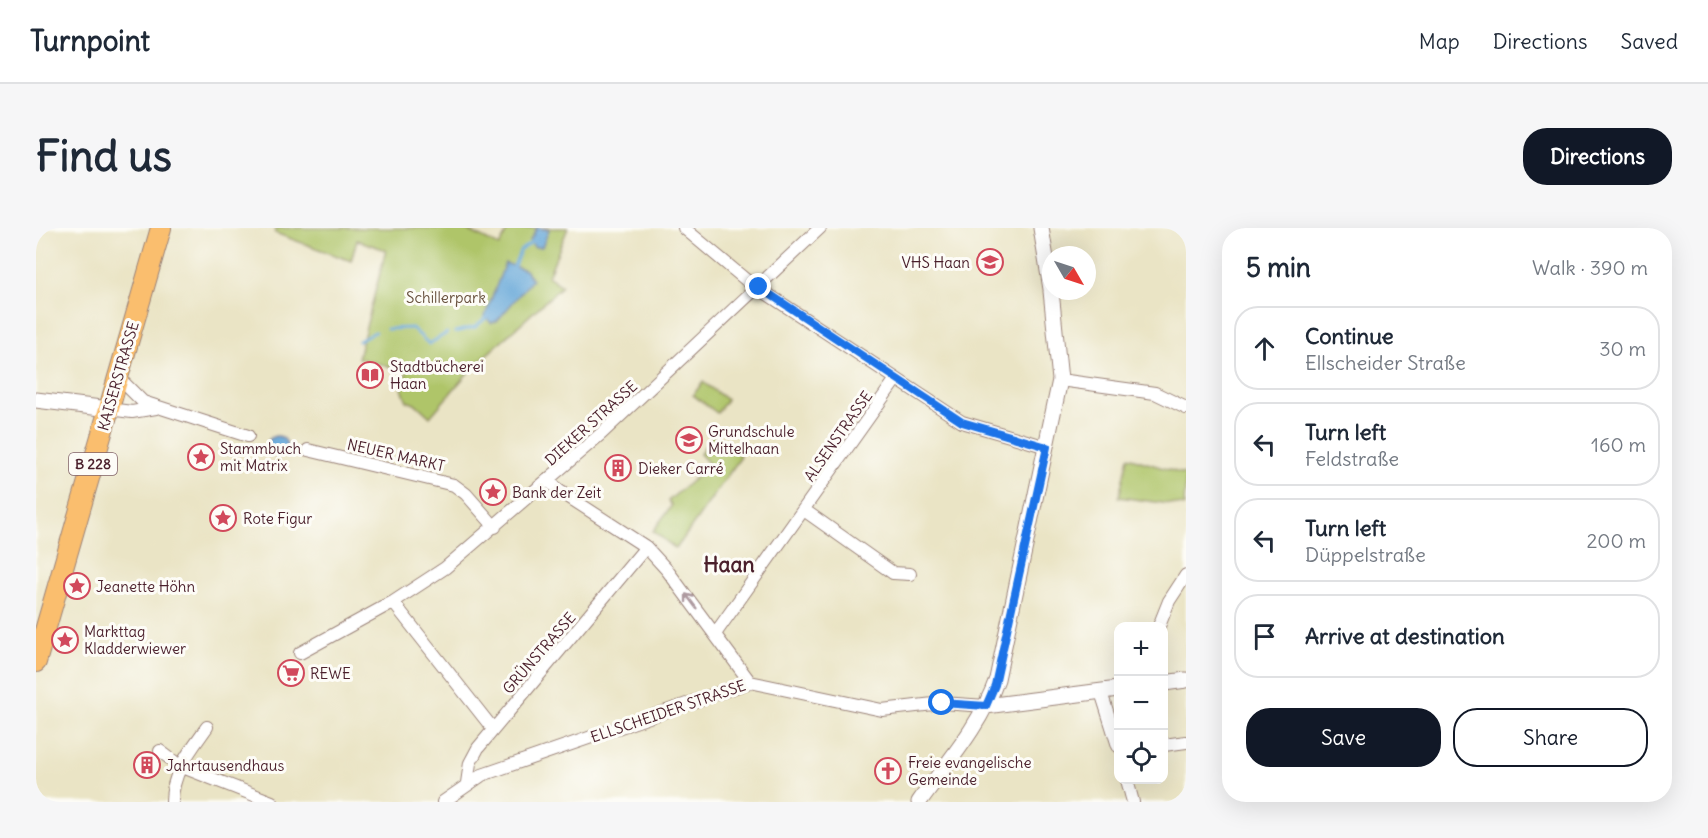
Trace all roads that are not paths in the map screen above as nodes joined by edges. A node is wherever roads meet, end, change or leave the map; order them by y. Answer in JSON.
{"nodes":[{"id":1,"x":161,"y":228,"type":"edge"},
{"id":2,"x":684,"y":228,"type":"edge"},
{"id":3,"x":820,"y":228,"type":"edge"},
{"id":4,"x":1041,"y":228,"type":"edge"},
{"id":5,"x":1044,"y":246,"type":"edge"},
{"id":6,"x":759,"y":287,"type":"junction"},
{"id":7,"x":1052,"y":300,"type":"edge"},
{"id":8,"x":118,"y":377,"type":"junction"},
{"id":9,"x":896,"y":380,"type":"junction"},
{"id":10,"x":1060,"y":380,"type":"junction"},
{"id":11,"x":36,"y":400,"type":"edge"},
{"id":12,"x":158,"y":408,"type":"junction"},
{"id":13,"x":1186,"y":408,"type":"edge"},
{"id":14,"x":109,"y":409,"type":"junction"},
{"id":15,"x":248,"y":436,"type":"dead end"},
{"id":16,"x":1047,"y":447,"type":"junction"},
{"id":17,"x":308,"y":450,"type":"dead end"},
{"id":18,"x":549,"y":481,"type":"junction"},
{"id":19,"x":804,"y":510,"type":"junction"},
{"id":20,"x":495,"y":527,"type":"junction"},
{"id":21,"x":646,"y":548,"type":"junction"},
{"id":22,"x":910,"y":574,"type":"dead end"},
{"id":23,"x":1186,"y":575,"type":"edge"},
{"id":24,"x":393,"y":602,"type":"junction"},
{"id":25,"x":1161,"y":622,"type":"edge"},
{"id":26,"x":715,"y":634,"type":"junction"},
{"id":27,"x":300,"y":653,"type":"dead end"},
{"id":28,"x":36,"y":662,"type":"edge"},
{"id":29,"x":1186,"y":680,"type":"edge"},
{"id":30,"x":750,"y":682,"type":"junction"},
{"id":31,"x":1168,"y":682,"type":"edge"},
{"id":32,"x":1114,"y":690,"type":"edge"},
{"id":33,"x":1101,"y":692,"type":"junction"},
{"id":34,"x":986,"y":706,"type":"junction"},
{"id":35,"x":207,"y":727,"type":"dead end"},
{"id":36,"x":493,"y":729,"type":"junction"},
{"id":37,"x":1114,"y":731,"type":"edge"},
{"id":38,"x":1186,"y":742,"type":"edge"},
{"id":39,"x":1168,"y":745,"type":"edge"},
{"id":40,"x":160,"y":751,"type":"dead end"},
{"id":41,"x":180,"y":766,"type":"junction"},
{"id":42,"x":467,"y":783,"type":"junction"},
{"id":43,"x":1128,"y":784,"type":"edge"},
{"id":44,"x":172,"y":802,"type":"edge"},
{"id":45,"x":272,"y":802,"type":"edge"},
{"id":46,"x":443,"y":802,"type":"edge"},
{"id":47,"x":919,"y":802,"type":"edge"},
{"id":48,"x":1132,"y":802,"type":"edge"}],
"edges":[{"from":1,"to":8,"type":"main road","name":"KAISERSTRASSE","number":"B 228"},
{"from":2,"to":6,"type":"street"},
{"from":3,"to":6,"type":"street","name":"DIEKER STRASSE"},
{"from":4,"to":5,"type":"street"},
{"from":6,"to":9,"type":"street"},
{"from":6,"to":18,"type":"street","name":"DIEKER STRASSE"},
{"from":7,"to":10,"type":"street"},
{"from":8,"to":12,"type":"street"},
{"from":8,"to":14,"type":"main road","name":"KAISERSTRASSE","number":"B 228"},
{"from":9,"to":16,"type":"street"},
{"from":9,"to":19,"type":"street","name":"ALSENSTRASSE"},
{"from":10,"to":13,"type":"street"},
{"from":10,"to":16,"type":"street"},
{"from":11,"to":14,"type":"street"},
{"from":12,"to":14,"type":"street"},
{"from":12,"to":15,"type":"street"},
{"from":14,"to":28,"type":"main road","name":"KAISERSTRASSE","number":"B 228"},
{"from":16,"to":34,"type":"street"},
{"from":17,"to":20,"type":"street","name":"NEUER MARKT"},
{"from":18,"to":20,"type":"street","name":"DIEKER STRASSE"},
{"from":18,"to":21,"type":"street"},
{"from":19,"to":22,"type":"street"},
{"from":19,"to":26,"type":"street","name":"ALSENSTRASSE"},
{"from":20,"to":24,"type":"street","name":"DIEKER STRASSE"},
{"from":26,"to":21,"type":"street","one_way":true},
{"from":21,"to":36,"type":"street","name":"GRÜNSTRASSE"},
{"from":23,"to":25,"type":"street"},
{"from":24,"to":27,"type":"street","name":"DIEKER STRASSE"},
{"from":24,"to":36,"type":"street"},
{"from":26,"to":30,"type":"street"},
{"from":29,"to":31,"type":"street"},
{"from":30,"to":34,"type":"street","name":"ELLSCHEIDER STRASSE"},
{"from":30,"to":42,"type":"street","name":"ELLSCHEIDER STRASSE"},
{"from":32,"to":33,"type":"street","name":"ELLSCHEIDER STRASSE"},
{"from":33,"to":34,"type":"street","name":"ELLSCHEIDER STRASSE"},
{"from":33,"to":37,"type":"street"},
{"from":34,"to":47,"type":"street"},
{"from":35,"to":41,"type":"street"},
{"from":36,"to":42,"type":"street","name":"GRÜNSTRASSE"},
{"from":38,"to":39,"type":"street"},
{"from":40,"to":41,"type":"street"},
{"from":41,"to":44,"type":"street"},
{"from":41,"to":45,"type":"street"},
{"from":42,"to":46,"type":"street","name":"ELLSCHEIDER STRASSE"},
{"from":43,"to":48,"type":"street"}]}
